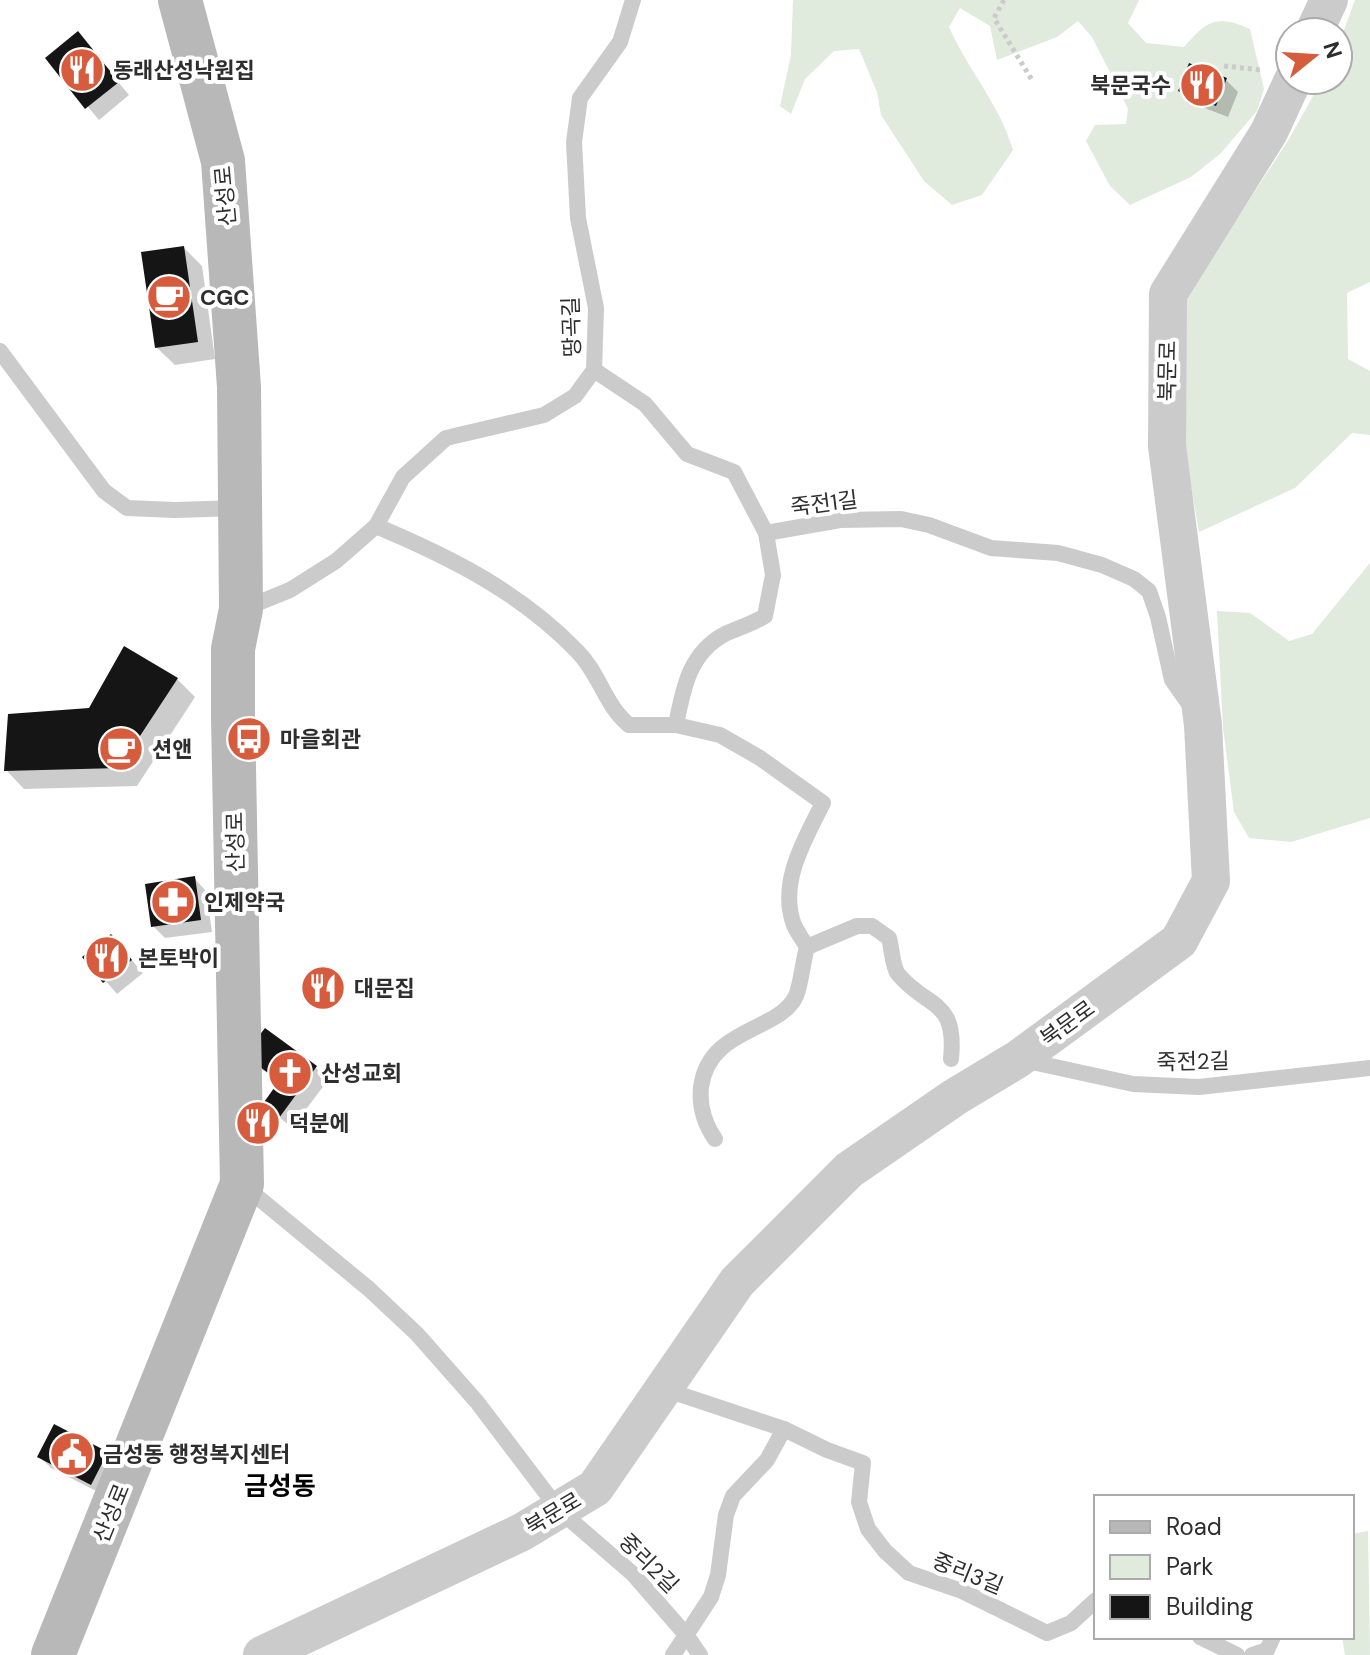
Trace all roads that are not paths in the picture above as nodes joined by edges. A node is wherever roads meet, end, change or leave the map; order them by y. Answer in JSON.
{"nodes":[{"id":1,"x":180,"y":0,"type":"edge"},
{"id":2,"x":633,"y":0,"type":"edge"},
{"id":3,"x":1275,"y":96,"type":"edge"},
{"id":4,"x":0,"y":351,"type":"edge"},
{"id":5,"x":594,"y":370,"type":"junction"},
{"id":6,"x":239,"y":508,"type":"junction"},
{"id":7,"x":376,"y":526,"type":"junction"},
{"id":8,"x":766,"y":533,"type":"junction"},
{"id":9,"x":237,"y":629,"type":"junction"},
{"id":10,"x":676,"y":725,"type":"junction"},
{"id":11,"x":1203,"y":725,"type":"junction"},
{"id":12,"x":807,"y":947,"type":"junction"},
{"id":13,"x":951,"y":1059,"type":"dead end"},
{"id":14,"x":1018,"y":1059,"type":"junction"},
{"id":15,"x":1370,"y":1068,"type":"edge"},
{"id":16,"x":715,"y":1139,"type":"dead end"},
{"id":17,"x":242,"y":1184,"type":"junction"},
{"id":18,"x":664,"y":1389,"type":"junction"},
{"id":19,"x":784,"y":1429,"type":"junction"},
{"id":20,"x":559,"y":1510,"type":"junction"},
{"id":21,"x":1094,"y":1602,"type":"edge"},
{"id":22,"x":687,"y":1636,"type":"junction"},
{"id":23,"x":1204,"y":1639,"type":"edge"},
{"id":24,"x":1272,"y":1639,"type":"edge"},
{"id":25,"x":53,"y":1655,"type":"edge"},
{"id":26,"x":262,"y":1655,"type":"edge"},
{"id":27,"x":673,"y":1655,"type":"edge"},
{"id":28,"x":700,"y":1655,"type":"edge"},
{"id":29,"x":1237,"y":1655,"type":"edge"},
{"id":30,"x":1252,"y":1655,"type":"edge"}],
"edges":[{"from":1,"to":6,"type":"main road","name":"산성로"},
{"from":2,"to":5,"type":"lane","name":"땅곡길"},
{"from":3,"to":11,"type":"street","name":"북문로"},
{"from":4,"to":6,"type":"lane"},
{"from":5,"to":7,"type":"lane","name":"땅곡길"},
{"from":5,"to":8,"type":"lane"},
{"from":6,"to":9,"type":"main road","name":"산성로"},
{"from":7,"to":9,"type":"lane","name":"땅곡길"},
{"from":7,"to":10,"type":"lane"},
{"from":8,"to":10,"type":"lane","name":"죽전1길"},
{"from":8,"to":11,"type":"lane","name":"죽전1길"},
{"from":9,"to":17,"type":"main road","name":"산성로"},
{"from":10,"to":12,"type":"lane"},
{"from":11,"to":14,"type":"street","name":"북문로"},
{"from":12,"to":13,"type":"lane"},
{"from":12,"to":16,"type":"lane"},
{"from":14,"to":15,"type":"lane","name":"죽전2길"},
{"from":14,"to":18,"type":"street","name":"북문로"},
{"from":17,"to":20,"type":"lane","name":"중리2길"},
{"from":17,"to":25,"type":"main road","name":"산성로"},
{"from":18,"to":19,"type":"lane","name":"중리3길"},
{"from":18,"to":20,"type":"street","name":"북문로"},
{"from":19,"to":21,"type":"lane","name":"중리3길"},
{"from":19,"to":22,"type":"lane"},
{"from":20,"to":22,"type":"lane","name":"중리2길"},
{"from":20,"to":26,"type":"street","name":"북문로"},
{"from":22,"to":27,"type":"lane"},
{"from":22,"to":28,"type":"lane","name":"중리2길"},
{"from":23,"to":29,"type":"lane"},
{"from":24,"to":30,"type":"lane"}]}
